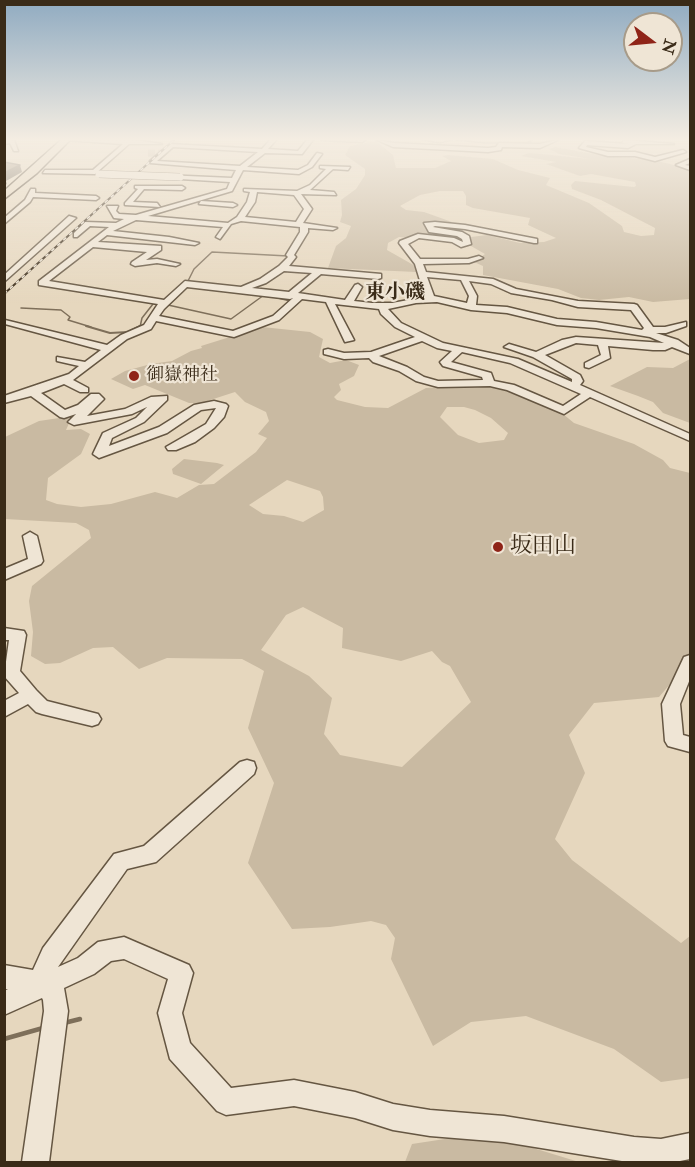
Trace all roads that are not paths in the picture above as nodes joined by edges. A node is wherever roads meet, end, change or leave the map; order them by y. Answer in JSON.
{"nodes":[{"id":1,"x":133,"y":194,"type":"edge"},
{"id":2,"x":175,"y":194,"type":"edge"},
{"id":3,"x":254,"y":194,"type":"edge"},
{"id":4,"x":298,"y":194,"type":"edge"},
{"id":5,"x":179,"y":195,"type":"junction"},
{"id":6,"x":31,"y":196,"type":"junction"},
{"id":7,"x":96,"y":198,"type":"dead end"},
{"id":8,"x":89,"y":204,"type":"dead end"},
{"id":9,"x":233,"y":205,"type":"dead end"},
{"id":10,"x":114,"y":208,"type":"dead end"},
{"id":11,"x":154,"y":208,"type":"junction"},
{"id":12,"x":4,"y":214,"type":"edge"},
{"id":13,"x":98,"y":214,"type":"dead end"},
{"id":14,"x":14,"y":215,"type":"junction"},
{"id":15,"x":188,"y":215,"type":"dead end"},
{"id":16,"x":134,"y":217,"type":"junction"},
{"id":17,"x":72,"y":218,"type":"dead end"},
{"id":18,"x":240,"y":219,"type":"junction"},
{"id":19,"x":172,"y":220,"type":"junction"},
{"id":20,"x":181,"y":221,"type":"junction"},
{"id":21,"x":4,"y":222,"type":"edge"},
{"id":22,"x":88,"y":224,"type":"junction"},
{"id":23,"x":116,"y":225,"type":"junction"},
{"id":24,"x":227,"y":225,"type":"junction"},
{"id":25,"x":301,"y":225,"type":"junction"},
{"id":26,"x":162,"y":228,"type":"dead end"},
{"id":27,"x":333,"y":228,"type":"dead end"},
{"id":28,"x":76,"y":233,"type":"dead end"},
{"id":29,"x":105,"y":233,"type":"junction"},
{"id":30,"x":177,"y":234,"type":"dead end"},
{"id":31,"x":220,"y":237,"type":"dead end"},
{"id":32,"x":169,"y":239,"type":"junction"},
{"id":33,"x":534,"y":241,"type":"dead end"},
{"id":34,"x":192,"y":243,"type":"dead end"},
{"id":35,"x":90,"y":244,"type":"junction"},
{"id":36,"x":154,"y":250,"type":"junction"},
{"id":37,"x":479,"y":258,"type":"dead end"},
{"id":38,"x":417,"y":262,"type":"junction"},
{"id":39,"x":67,"y":263,"type":"junction"},
{"id":40,"x":82,"y":263,"type":"dead end"},
{"id":41,"x":176,"y":264,"type":"dead end"},
{"id":42,"x":48,"y":265,"type":"dead end"},
{"id":43,"x":282,"y":268,"type":"junction"},
{"id":44,"x":58,"y":270,"type":"junction"},
{"id":45,"x":318,"y":272,"type":"junction"},
{"id":46,"x":423,"y":274,"type":"junction"},
{"id":47,"x":378,"y":276,"type":"dead end"},
{"id":48,"x":5,"y":279,"type":"edge"},
{"id":49,"x":465,"y":279,"type":"junction"},
{"id":50,"x":358,"y":287,"type":"dead end"},
{"id":51,"x":240,"y":290,"type":"junction"},
{"id":52,"x":514,"y":291,"type":"junction"},
{"id":53,"x":294,"y":297,"type":"junction"},
{"id":54,"x":556,"y":298,"type":"junction"},
{"id":55,"x":430,"y":299,"type":"junction"},
{"id":56,"x":330,"y":302,"type":"junction"},
{"id":57,"x":164,"y":303,"type":"junction"},
{"id":58,"x":347,"y":304,"type":"junction"},
{"id":59,"x":383,"y":307,"type":"junction"},
{"id":60,"x":471,"y":307,"type":"junction"},
{"id":61,"x":599,"y":307,"type":"junction"},
{"id":62,"x":507,"y":310,"type":"junction"},
{"id":63,"x":154,"y":318,"type":"junction"},
{"id":64,"x":550,"y":321,"type":"junction"},
{"id":65,"x":8,"y":322,"type":"dead end"},
{"id":66,"x":683,"y":324,"type":"dead end"},
{"id":67,"x":596,"y":326,"type":"junction"},
{"id":68,"x":650,"y":330,"type":"junction"},
{"id":69,"x":629,"y":331,"type":"junction"},
{"id":70,"x":423,"y":338,"type":"junction"},
{"id":71,"x":349,"y":340,"type":"dead end"},
{"id":72,"x":602,"y":342,"type":"junction"},
{"id":73,"x":674,"y":342,"type":"junction"},
{"id":74,"x":509,"y":347,"type":"dead end"},
{"id":75,"x":110,"y":349,"type":"junction"},
{"id":76,"x":459,"y":349,"type":"junction"},
{"id":77,"x":690,"y":351,"type":"edge"},
{"id":78,"x":328,"y":352,"type":"dead end"},
{"id":79,"x":372,"y":355,"type":"junction"},
{"id":80,"x":537,"y":355,"type":"junction"},
{"id":81,"x":61,"y":359,"type":"dead end"},
{"id":82,"x":87,"y":365,"type":"junction"},
{"id":83,"x":589,"y":365,"type":"dead end"},
{"id":84,"x":65,"y":380,"type":"junction"},
{"id":85,"x":490,"y":383,"type":"junction"},
{"id":86,"x":574,"y":387,"type":"junction"},
{"id":87,"x":33,"y":392,"type":"junction"},
{"id":88,"x":90,"y":393,"type":"junction"},
{"id":89,"x":589,"y":393,"type":"junction"},
{"id":90,"x":4,"y":400,"type":"edge"},
{"id":91,"x":690,"y":438,"type":"edge"},
{"id":92,"x":172,"y":447,"type":"dead end"},
{"id":93,"x":30,"y":536,"type":"dead end"},
{"id":94,"x":4,"y":575,"type":"edge"},
{"id":95,"x":4,"y":634,"type":"edge"},
{"id":96,"x":690,"y":662,"type":"edge"},
{"id":97,"x":30,"y":695,"type":"junction"},
{"id":98,"x":4,"y":710,"type":"edge"},
{"id":99,"x":93,"y":719,"type":"dead end"},
{"id":100,"x":690,"y":744,"type":"edge"},
{"id":101,"x":247,"y":768,"type":"dead end"},
{"id":102,"x":4,"y":977,"type":"edge"},
{"id":103,"x":46,"y":984,"type":"junction"},
{"id":104,"x":4,"y":1003,"type":"edge"},
{"id":105,"x":690,"y":1146,"type":"edge"},
{"id":106,"x":35,"y":1162,"type":"edge"}],
"edges":[{"from":1,"to":11,"type":"street"},
{"from":2,"to":5,"type":"street"},
{"from":3,"to":18,"type":"street"},
{"from":4,"to":25,"type":"street"},
{"from":5,"to":9,"type":"street"},
{"from":5,"to":11,"type":"street"},
{"from":5,"to":11,"type":"street"},
{"from":6,"to":7,"type":"street"},
{"from":6,"to":8,"type":"street"},
{"from":6,"to":14,"type":"street"},
{"from":10,"to":16,"type":"street"},
{"from":11,"to":16,"type":"street"},
{"from":12,"to":14,"type":"street"},
{"from":13,"to":22,"type":"street"},
{"from":14,"to":21,"type":"street"},
{"from":15,"to":20,"type":"street"},
{"from":16,"to":19,"type":"street"},
{"from":16,"to":23,"type":"street"},
{"from":17,"to":48,"type":"street"},
{"from":18,"to":24,"type":"street"},
{"from":18,"to":25,"type":"street"},
{"from":19,"to":20,"type":"street"},
{"from":19,"to":26,"type":"street"},
{"from":20,"to":24,"type":"street"},
{"from":22,"to":23,"type":"street"},
{"from":22,"to":28,"type":"street"},
{"from":23,"to":29,"type":"street"},
{"from":24,"to":31,"type":"street"},
{"from":25,"to":27,"type":"street"},
{"from":25,"to":43,"type":"street"},
{"from":29,"to":32,"type":"street"},
{"from":29,"to":35,"type":"street"},
{"from":30,"to":32,"type":"street"},
{"from":32,"to":34,"type":"street"},
{"from":32,"to":36,"type":"street"},
{"from":33,"to":38,"type":"street"},
{"from":35,"to":36,"type":"street"},
{"from":35,"to":39,"type":"street"},
{"from":36,"to":41,"type":"street"},
{"from":37,"to":38,"type":"street"},
{"from":38,"to":46,"type":"street"},
{"from":39,"to":42,"type":"street"},
{"from":39,"to":44,"type":"street"},
{"from":40,"to":44,"type":"street"},
{"from":43,"to":45,"type":"street"},
{"from":43,"to":51,"type":"street"},
{"from":44,"to":57,"type":"street"},
{"from":45,"to":47,"type":"street"},
{"from":45,"to":53,"type":"street"},
{"from":46,"to":49,"type":"street"},
{"from":46,"to":55,"type":"street"},
{"from":49,"to":52,"type":"street"},
{"from":49,"to":60,"type":"street"},
{"from":50,"to":58,"type":"street"},
{"from":51,"to":53,"type":"street"},
{"from":51,"to":57,"type":"street"},
{"from":52,"to":54,"type":"street"},
{"from":52,"to":62,"type":"street"},
{"from":53,"to":56,"type":"street"},
{"from":53,"to":63,"type":"street"},
{"from":54,"to":61,"type":"street"},
{"from":54,"to":64,"type":"street"},
{"from":55,"to":59,"type":"street"},
{"from":55,"to":60,"type":"street"},
{"from":56,"to":58,"type":"street"},
{"from":56,"to":71,"type":"street"},
{"from":57,"to":63,"type":"street"},
{"from":58,"to":59,"type":"street"},
{"from":59,"to":70,"type":"street"},
{"from":60,"to":62,"type":"street"},
{"from":61,"to":67,"type":"street"},
{"from":61,"to":68,"type":"street"},
{"from":62,"to":64,"type":"street"},
{"from":63,"to":75,"type":"street"},
{"from":64,"to":67,"type":"street"},
{"from":65,"to":75,"type":"street"},
{"from":66,"to":68,"type":"street"},
{"from":67,"to":69,"type":"street"},
{"from":68,"to":69,"type":"street"},
{"from":69,"to":73,"type":"street"},
{"from":70,"to":76,"type":"street"},
{"from":70,"to":79,"type":"street"},
{"from":72,"to":73,"type":"street"},
{"from":72,"to":80,"type":"street"},
{"from":72,"to":83,"type":"street"},
{"from":73,"to":77,"type":"street"},
{"from":74,"to":80,"type":"street"},
{"from":75,"to":82,"type":"street"},
{"from":76,"to":85,"type":"street"},
{"from":76,"to":86,"type":"street"},
{"from":78,"to":79,"type":"street"},
{"from":79,"to":85,"type":"street"},
{"from":80,"to":86,"type":"street"},
{"from":81,"to":82,"type":"street"},
{"from":82,"to":84,"type":"street"},
{"from":84,"to":87,"type":"street"},
{"from":84,"to":88,"type":"street"},
{"from":85,"to":89,"type":"street"},
{"from":86,"to":89,"type":"street"},
{"from":87,"to":88,"type":"street"},
{"from":87,"to":90,"type":"street"},
{"from":88,"to":92,"type":"street"},
{"from":89,"to":91,"type":"street"},
{"from":93,"to":94,"type":"street"},
{"from":95,"to":97,"type":"street"},
{"from":96,"to":100,"type":"street"},
{"from":97,"to":98,"type":"street"},
{"from":97,"to":99,"type":"street"},
{"from":101,"to":103,"type":"street"},
{"from":102,"to":103,"type":"street"},
{"from":103,"to":104,"type":"street"},
{"from":103,"to":105,"type":"street"},
{"from":103,"to":106,"type":"street"}]}
